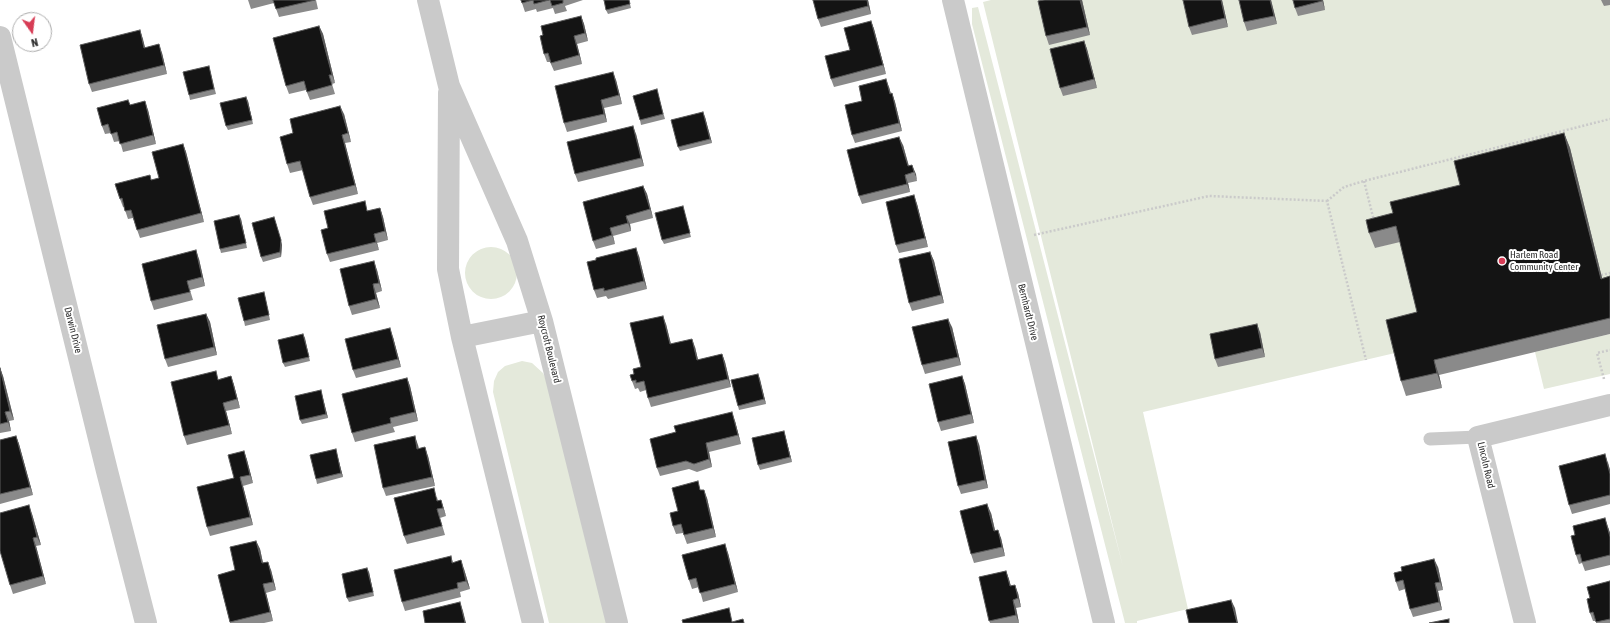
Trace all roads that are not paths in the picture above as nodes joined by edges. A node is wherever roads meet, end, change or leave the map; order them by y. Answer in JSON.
{"nodes":[{"id":1,"x":428,"y":0,"type":"edge"},
{"id":2,"x":952,"y":0,"type":"edge"},
{"id":3,"x":0,"y":37,"type":"edge"},
{"id":4,"x":449,"y":86,"type":"junction"},
{"id":5,"x":542,"y":321,"type":"junction"},
{"id":6,"x":462,"y":337,"type":"junction"},
{"id":7,"x":1610,"y":405,"type":"edge"},
{"id":8,"x":1478,"y":437,"type":"junction"},
{"id":9,"x":1430,"y":439,"type":"dead end"},
{"id":10,"x":146,"y":623,"type":"edge"},
{"id":11,"x":533,"y":623,"type":"edge"},
{"id":12,"x":617,"y":623,"type":"edge"},
{"id":13,"x":1104,"y":623,"type":"edge"},
{"id":14,"x":1525,"y":623,"type":"edge"}],
"edges":[{"from":1,"to":4,"type":"street","name":"Roycroft Boulevard"},
{"from":2,"to":13,"type":"street","name":"Bernhardt Drive"},
{"from":3,"to":10,"type":"street","name":"Darwin Drive"},
{"from":4,"to":5,"type":"street","name":"Roycroft Boulevard"},
{"from":4,"to":6,"type":"street","name":"Roycroft Boulevard"},
{"from":5,"to":6,"type":"street"},
{"from":5,"to":12,"type":"street","name":"Roycroft Boulevard"},
{"from":6,"to":11,"type":"street","name":"Roycroft Boulevard"},
{"from":7,"to":8,"type":"street","name":"Lincoln Road"},
{"from":8,"to":9,"type":"lane"},
{"from":8,"to":14,"type":"street","name":"Lincoln Road"}]}
